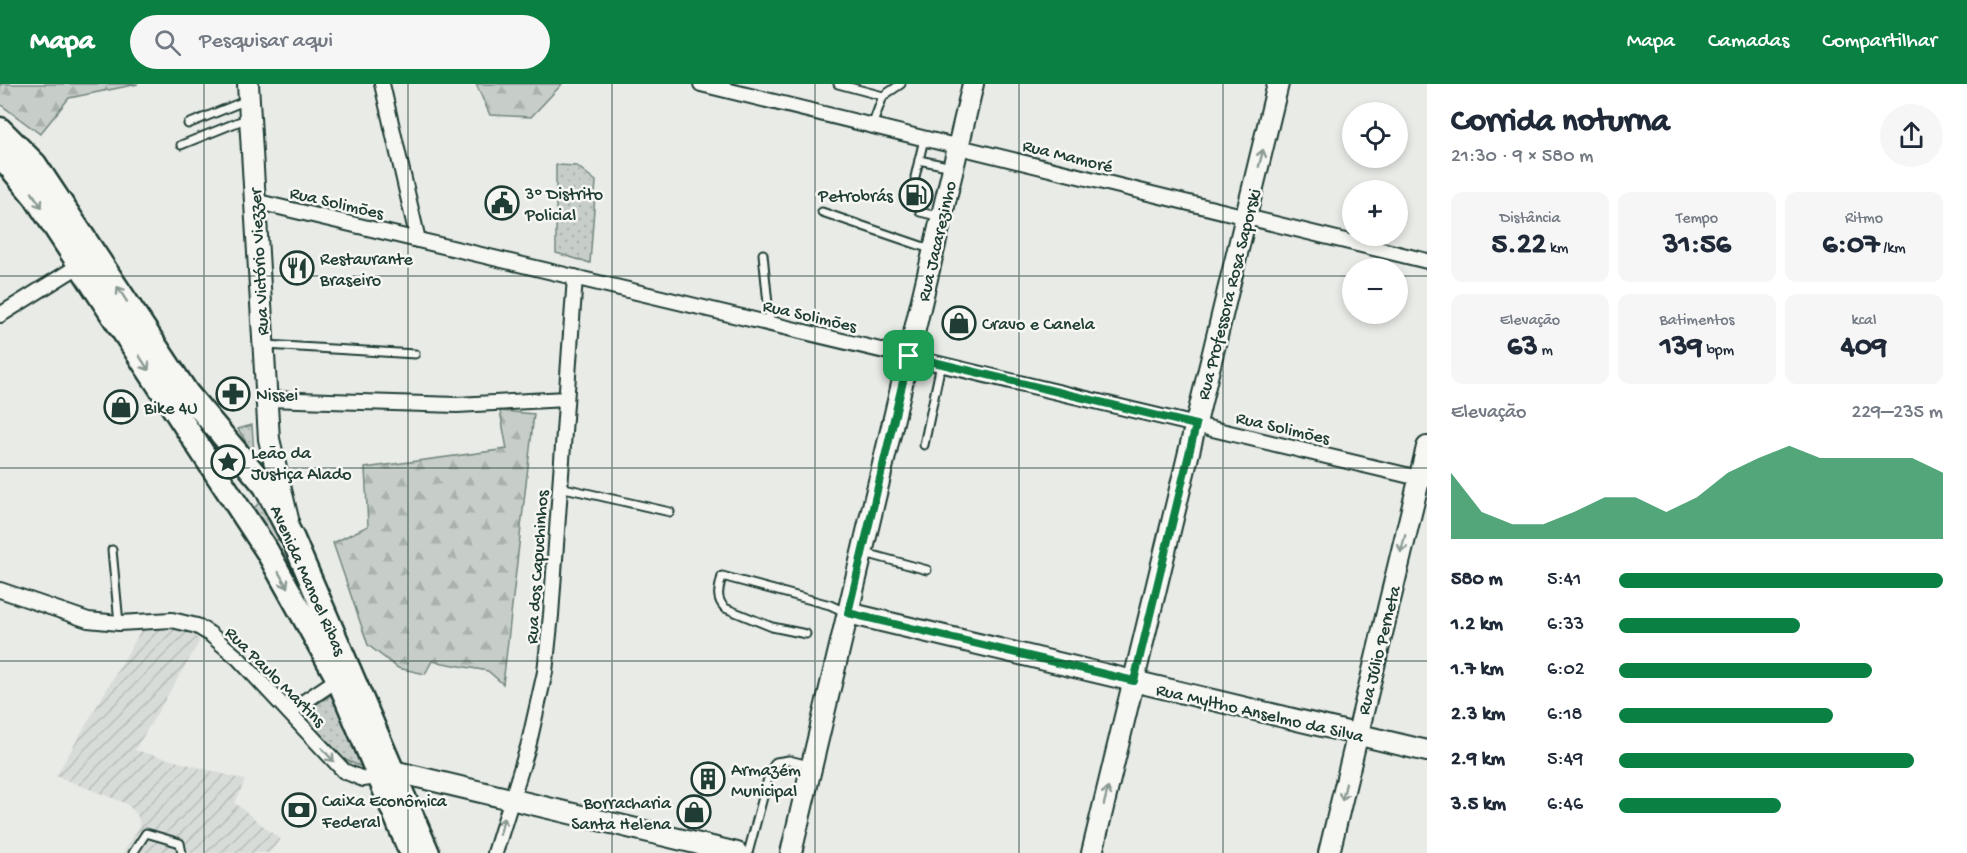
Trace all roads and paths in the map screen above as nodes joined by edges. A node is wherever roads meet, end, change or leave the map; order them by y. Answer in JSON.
{"nodes":[{"id":1,"x":382,"y":84,"type":"edge"},
{"id":2,"x":701,"y":84,"type":"edge"},
{"id":3,"x":838,"y":84,"type":"edge"},
{"id":4,"x":901,"y":84,"type":"edge"},
{"id":5,"x":973,"y":84,"type":"edge"},
{"id":6,"x":1278,"y":84,"type":"edge"},
{"id":7,"x":891,"y":86,"type":"edge"},
{"id":8,"x":883,"y":96,"type":"junction"},
{"id":9,"x":249,"y":100,"type":"edge"},
{"id":10,"x":188,"y":124,"type":"dead end"},
{"id":11,"x":872,"y":126,"type":"junction"},
{"id":12,"x":0,"y":129,"type":"edge"},
{"id":13,"x":924,"y":139,"type":"junction"},
{"id":14,"x":180,"y":145,"type":"dead end"},
{"id":15,"x":958,"y":147,"type":"junction"},
{"id":16,"x":0,"y":154,"type":"edge"},
{"id":17,"x":920,"y":160,"type":"junction"},
{"id":18,"x":954,"y":167,"type":"junction"},
{"id":19,"x":915,"y":177,"type":"dead end"},
{"id":20,"x":254,"y":201,"type":"junction"},
{"id":21,"x":822,"y":212,"type":"dead end"},
{"id":22,"x":920,"y":212,"type":"dead end"},
{"id":23,"x":942,"y":217,"type":"junction"},
{"id":24,"x":1246,"y":217,"type":"junction"},
{"id":25,"x":418,"y":240,"type":"junction"},
{"id":26,"x":934,"y":250,"type":"junction"},
{"id":27,"x":763,"y":254,"type":"dead end"},
{"id":28,"x":1427,"y":261,"type":"edge"},
{"id":29,"x":80,"y":265,"type":"junction"},
{"id":30,"x":575,"y":277,"type":"junction"},
{"id":31,"x":0,"y":315,"type":"edge"},
{"id":32,"x":770,"y":324,"type":"junction"},
{"id":33,"x":263,"y":345,"type":"junction"},
{"id":34,"x":415,"y":354,"type":"dead end"},
{"id":35,"x":909,"y":356,"type":"junction"},
{"id":36,"x":941,"y":364,"type":"junction"},
{"id":37,"x":267,"y":399,"type":"junction"},
{"id":38,"x":566,"y":399,"type":"junction"},
{"id":39,"x":1196,"y":425,"type":"junction"},
{"id":40,"x":269,"y":439,"type":"junction"},
{"id":41,"x":924,"y":444,"type":"dead end"},
{"id":42,"x":1427,"y":447,"type":"edge"},
{"id":43,"x":256,"y":475,"type":"junction"},
{"id":44,"x":1423,"y":479,"type":"edge"},
{"id":45,"x":560,"y":487,"type":"junction"},
{"id":46,"x":242,"y":512,"type":"junction"},
{"id":47,"x":670,"y":512,"type":"dead end"},
{"id":48,"x":293,"y":539,"type":"junction"},
{"id":49,"x":112,"y":550,"type":"dead end"},
{"id":50,"x":267,"y":551,"type":"junction"},
{"id":51,"x":862,"y":553,"type":"junction"},
{"id":52,"x":927,"y":570,"type":"dead end"},
{"id":53,"x":0,"y":590,"type":"edge"},
{"id":54,"x":848,"y":613,"type":"junction"},
{"id":55,"x":119,"y":622,"type":"junction"},
{"id":56,"x":806,"y":634,"type":"dead end"},
{"id":57,"x":338,"y":679,"type":"junction"},
{"id":58,"x":1134,"y":681,"type":"junction"},
{"id":59,"x":289,"y":712,"type":"junction"},
{"id":60,"x":1358,"y":735,"type":"junction"},
{"id":61,"x":1427,"y":751,"type":"edge"},
{"id":62,"x":812,"y":765,"type":"junction"},
{"id":63,"x":385,"y":774,"type":"junction"},
{"id":64,"x":510,"y":799,"type":"junction"},
{"id":65,"x":133,"y":853,"type":"edge"},
{"id":66,"x":182,"y":853,"type":"edge"},
{"id":67,"x":411,"y":853,"type":"edge"},
{"id":68,"x":428,"y":853,"type":"edge"},
{"id":69,"x":495,"y":853,"type":"edge"},
{"id":70,"x":737,"y":853,"type":"edge"},
{"id":71,"x":748,"y":853,"type":"edge"},
{"id":72,"x":791,"y":853,"type":"edge"},
{"id":73,"x":1092,"y":853,"type":"edge"},
{"id":74,"x":1329,"y":853,"type":"edge"}],
"edges":[{"from":1,"to":25,"type":"street"},
{"from":2,"to":11,"type":"street","name":"Rua Mamoré"},
{"from":3,"to":8,"type":"lane"},
{"from":4,"to":7,"type":"lane"},
{"from":5,"to":15,"type":"street","name":"Rua Jacarezinho"},
{"from":24,"to":6,"type":"street","name":"Rua Professora Rosa Saporski","one_way":true},
{"from":7,"to":8,"type":"lane"},
{"from":8,"to":11,"type":"lane"},
{"from":9,"to":10,"type":"lane"},
{"from":9,"to":14,"type":"lane"},
{"from":9,"to":20,"type":"street","name":"Rua Victório Viezzer"},
{"from":11,"to":13,"type":"street","name":"Rua Mamoré"},
{"from":43,"to":12,"type":"main road","name":"Avenida Manoel Ribas","one_way":true},
{"from":13,"to":15,"type":"street","name":"Rua Mamoré"},
{"from":13,"to":17,"type":"lane"},
{"from":15,"to":18,"type":"street","name":"Rua Jacarezinho"},
{"from":15,"to":24,"type":"street","name":"Rua Mamoré"},
{"from":16,"to":29,"type":"main road","name":"Avenida Manoel Ribas","one_way":true},
{"from":17,"to":18,"type":"lane"},
{"from":17,"to":19,"type":"lane"},
{"from":18,"to":23,"type":"street","name":"Rua Jacarezinho"},
{"from":20,"to":25,"type":"street","name":"Rua Solimões"},
{"from":20,"to":33,"type":"street","name":"Rua Victório Viezzer"},
{"from":21,"to":26,"type":"lane"},
{"from":22,"to":23,"type":"lane"},
{"from":23,"to":26,"type":"street","name":"Rua Jacarezinho"},
{"from":24,"to":28,"type":"street","name":"Rua Mamoré"},
{"from":24,"to":39,"type":"street","name":"Rua Professora Rosa Saporski"},
{"from":25,"to":30,"type":"street","name":"Rua Solimões"},
{"from":26,"to":35,"type":"street","name":"Rua Jacarezinho"},
{"from":27,"to":32,"type":"lane"},
{"from":29,"to":31,"type":"street"},
{"from":29,"to":46,"type":"main road","name":"Avenida Manoel Ribas","one_way":true},
{"from":30,"to":32,"type":"street","name":"Rua Solimões"},
{"from":30,"to":38,"type":"street","name":"Rua dos Capuchinhos"},
{"from":32,"to":35,"type":"street","name":"Rua Solimões"},
{"from":33,"to":34,"type":"lane"},
{"from":33,"to":37,"type":"street","name":"Rua Victório Viezzer"},
{"from":35,"to":36,"type":"street","name":"Rua Solimões"},
{"from":35,"to":51,"type":"street","name":"Rua Jacarezinho"},
{"from":36,"to":39,"type":"street","name":"Rua Solimões"},
{"from":36,"to":41,"type":"lane"},
{"from":37,"to":38,"type":"street"},
{"from":37,"to":40,"type":"street","name":"Rua Victório Viezzer"},
{"from":38,"to":45,"type":"street","name":"Rua dos Capuchinhos"},
{"from":39,"to":44,"type":"street","name":"Rua Solimões"},
{"from":39,"to":58,"type":"street","name":"Rua Professora Rosa Saporski"},
{"from":40,"to":43,"type":"street","name":"Rua Victório Viezzer"},
{"from":40,"to":48,"type":"street","name":"Rua Victório Viezzer"},
{"from":42,"to":44,"type":"street","name":"Rua Júlio Perneta"},
{"from":43,"to":46,"type":"main road"},
{"from":43,"to":48,"type":"main road","name":"Avenida Manoel Ribas"},
{"from":44,"to":60,"type":"street","name":"Rua Júlio Perneta","one_way":true},
{"from":45,"to":47,"type":"lane"},
{"from":45,"to":64,"type":"street","name":"Rua dos Capuchinhos"},
{"from":46,"to":50,"type":"main road","name":"Avenida Manoel Ribas"},
{"from":48,"to":50,"type":"main road"},
{"from":48,"to":63,"type":"main road","name":"Avenida Manoel Ribas"},
{"from":49,"to":55,"type":"lane"},
{"from":50,"to":57,"type":"main road","name":"Avenida Manoel Ribas","one_way":true},
{"from":51,"to":52,"type":"lane"},
{"from":51,"to":54,"type":"street","name":"Rua Jacarezinho"},
{"from":53,"to":55,"type":"street","name":"Rua Paulo Martins"},
{"from":54,"to":56,"type":"lane"},
{"from":54,"to":58,"type":"street","name":"Rua Myltho Anselmo da Silva"},
{"from":54,"to":62,"type":"street","name":"Rua Jacarezinho"},
{"from":55,"to":59,"type":"street","name":"Rua Paulo Martins"},
{"from":57,"to":59,"type":"street"},
{"from":57,"to":63,"type":"main road","name":"Avenida Manoel Ribas"},
{"from":58,"to":60,"type":"street","name":"Rua Myltho Anselmo da Silva"},
{"from":73,"to":58,"type":"street","name":"Rua Professora Rosa Saporski","one_way":true},
{"from":59,"to":63,"type":"street","name":"Rua Paulo Martins","one_way":true},
{"from":60,"to":61,"type":"street","name":"Rua Myltho Anselmo da Silva"},
{"from":60,"to":74,"type":"street","name":"Rua Júlio Perneta","one_way":true},
{"from":62,"to":71,"type":"lane"},
{"from":62,"to":72,"type":"street","name":"Rua Jacarezinho"},
{"from":63,"to":64,"type":"street"},
{"from":63,"to":67,"type":"main road","name":"Avenida Manoel Ribas"},
{"from":63,"to":68,"type":"main road","name":"Avenida Manoel Ribas"},
{"from":69,"to":64,"type":"street","name":"Rua dos Capuchinhos","one_way":true},
{"from":64,"to":70,"type":"street"},
{"from":65,"to":66,"type":"lane"}]}
